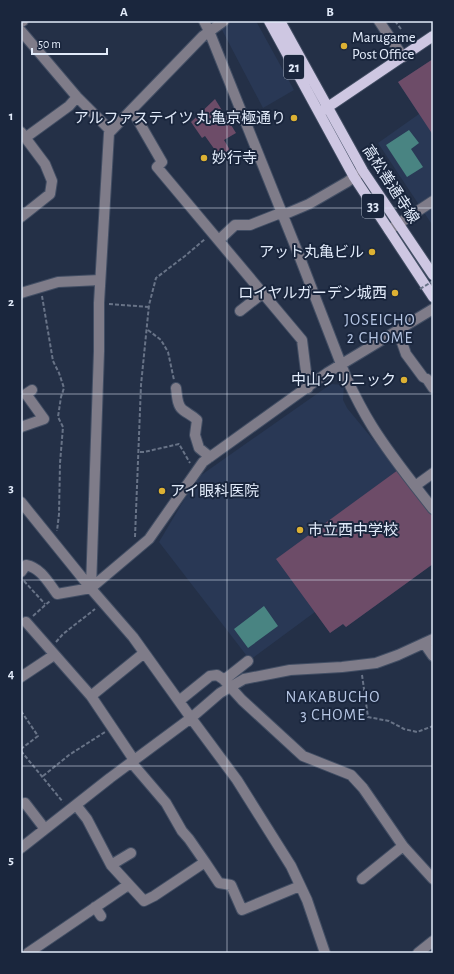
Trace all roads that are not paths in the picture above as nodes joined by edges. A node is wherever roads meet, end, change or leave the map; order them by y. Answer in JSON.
{"nodes":[{"id":1,"x":204,"y":21,"type":"edge"},
{"id":2,"x":224,"y":21,"type":"edge"},
{"id":3,"x":269,"y":21,"type":"edge"},
{"id":4,"x":280,"y":21,"type":"edge"},
{"id":5,"x":379,"y":21,"type":"edge"},
{"id":6,"x":21,"y":31,"type":"edge"},
{"id":7,"x":209,"y":31,"type":"junction"},
{"id":8,"x":433,"y":36,"type":"edge"},
{"id":9,"x":403,"y":57,"type":"junction"},
{"id":10,"x":77,"y":97,"type":"junction"},
{"id":11,"x":327,"y":107,"type":"junction"},
{"id":12,"x":132,"y":110,"type":"junction"},
{"id":13,"x":318,"y":113,"type":"junction"},
{"id":14,"x":111,"y":131,"type":"junction"},
{"id":15,"x":23,"y":135,"type":"edge"},
{"id":16,"x":363,"y":171,"type":"junction"},
{"id":17,"x":354,"y":177,"type":"junction"},
{"id":18,"x":433,"y":202,"type":"edge"},
{"id":19,"x":283,"y":215,"type":"junction"},
{"id":20,"x":21,"y":217,"type":"edge"},
{"id":21,"x":399,"y":224,"type":"junction"},
{"id":22,"x":389,"y":230,"type":"junction"},
{"id":23,"x":216,"y":236,"type":"junction"},
{"id":24,"x":433,"y":275,"type":"edge"},
{"id":25,"x":100,"y":280,"type":"junction"},
{"id":26,"x":21,"y":293,"type":"edge"},
{"id":27,"x":263,"y":293,"type":"junction"},
{"id":28,"x":433,"y":298,"type":"edge"},
{"id":29,"x":433,"y":309,"type":"edge"},
{"id":30,"x":240,"y":311,"type":"dead end"},
{"id":31,"x":398,"y":331,"type":"junction"},
{"id":32,"x":342,"y":365,"type":"junction"},
{"id":33,"x":176,"y":388,"type":"road end"},
{"id":34,"x":308,"y":388,"type":"junction"},
{"id":35,"x":433,"y":388,"type":"edge"},
{"id":36,"x":32,"y":390,"type":"dead end"},
{"id":37,"x":21,"y":427,"type":"edge"},
{"id":38,"x":210,"y":457,"type":"junction"},
{"id":39,"x":433,"y":473,"type":"edge"},
{"id":40,"x":415,"y":486,"type":"junction"},
{"id":41,"x":21,"y":502,"type":"edge"},
{"id":42,"x":433,"y":508,"type":"edge"},
{"id":43,"x":21,"y":572,"type":"edge"},
{"id":44,"x":91,"y":588,"type":"junction"},
{"id":45,"x":26,"y":622,"type":"road end"},
{"id":46,"x":428,"y":641,"type":"edge"},
{"id":47,"x":52,"y":652,"type":"junction"},
{"id":48,"x":144,"y":653,"type":"junction"},
{"id":49,"x":433,"y":656,"type":"edge"},
{"id":50,"x":248,"y":661,"type":"dead end"},
{"id":51,"x":21,"y":677,"type":"edge"},
{"id":52,"x":227,"y":684,"type":"junction"},
{"id":53,"x":90,"y":696,"type":"junction"},
{"id":54,"x":179,"y":701,"type":"junction"},
{"id":55,"x":191,"y":718,"type":"junction"},
{"id":56,"x":133,"y":761,"type":"junction"},
{"id":57,"x":25,"y":803,"type":"dead end"},
{"id":58,"x":73,"y":807,"type":"junction"},
{"id":59,"x":45,"y":829,"type":"junction"},
{"id":60,"x":403,"y":846,"type":"junction"},
{"id":61,"x":21,"y":848,"type":"edge"},
{"id":62,"x":131,"y":853,"type":"dead end"},
{"id":63,"x":205,"y":862,"type":"junction"},
{"id":64,"x":111,"y":865,"type":"junction"},
{"id":65,"x":362,"y":879,"type":"dead end"},
{"id":66,"x":433,"y":879,"type":"edge"},
{"id":67,"x":128,"y":885,"type":"junction"},
{"id":68,"x":300,"y":886,"type":"junction"},
{"id":69,"x":95,"y":907,"type":"junction"},
{"id":70,"x":101,"y":916,"type":"dead end"},
{"id":71,"x":433,"y":941,"type":"edge"},
{"id":72,"x":28,"y":953,"type":"edge"},
{"id":73,"x":325,"y":953,"type":"edge"},
{"id":74,"x":418,"y":953,"type":"edge"}],
"edges":[{"from":1,"to":7,"type":"street"},
{"from":2,"to":7,"type":"street"},
{"from":3,"to":13,"type":"main road","number":"21"},
{"from":4,"to":11,"type":"main road","number":"21"},
{"from":5,"to":9,"type":"street"},
{"from":6,"to":10,"type":"street"},
{"from":7,"to":12,"type":"street"},
{"from":7,"to":19,"type":"street"},
{"from":8,"to":9,"type":"main road"},
{"from":9,"to":11,"type":"main road"},
{"from":10,"to":14,"type":"street"},
{"from":10,"to":15,"type":"street"},
{"from":11,"to":13,"type":"main road"},
{"from":11,"to":16,"type":"main road","name":"高松善通寺線","number":"33"},
{"from":12,"to":14,"type":"street"},
{"from":12,"to":23,"type":"street"},
{"from":13,"to":17,"type":"main road","number":"33"},
{"from":14,"to":25,"type":"street"},
{"from":15,"to":20,"type":"street"},
{"from":16,"to":17,"type":"street"},
{"from":16,"to":21,"type":"main road","name":"高松善通寺線","number":"33"},
{"from":17,"to":19,"type":"street"},
{"from":17,"to":22,"type":"main road","number":"33"},
{"from":18,"to":21,"type":"street"},
{"from":19,"to":23,"type":"street"},
{"from":19,"to":32,"type":"street"},
{"from":21,"to":22,"type":"street"},
{"from":21,"to":24,"type":"main road","name":"高松善通寺線","number":"33"},
{"from":22,"to":28,"type":"main road","number":"33"},
{"from":23,"to":27,"type":"street"},
{"from":25,"to":26,"type":"street"},
{"from":25,"to":44,"type":"street"},
{"from":27,"to":30,"type":"street"},
{"from":27,"to":34,"type":"street"},
{"from":29,"to":31,"type":"street"},
{"from":31,"to":32,"type":"street"},
{"from":31,"to":35,"type":"street"},
{"from":32,"to":34,"type":"street"},
{"from":32,"to":40,"type":"street"},
{"from":33,"to":38,"type":"street"},
{"from":34,"to":38,"type":"street"},
{"from":36,"to":37,"type":"street"},
{"from":38,"to":44,"type":"street"},
{"from":39,"to":40,"type":"street"},
{"from":40,"to":42,"type":"street"},
{"from":41,"to":44,"type":"street"},
{"from":43,"to":44,"type":"street"},
{"from":44,"to":48,"type":"street"},
{"from":45,"to":47,"type":"street"},
{"from":46,"to":49,"type":"street"},
{"from":46,"to":52,"type":"street"},
{"from":47,"to":51,"type":"street"},
{"from":47,"to":53,"type":"street"},
{"from":48,"to":53,"type":"street"},
{"from":48,"to":54,"type":"street"},
{"from":50,"to":52,"type":"street"},
{"from":52,"to":54,"type":"street"},
{"from":52,"to":55,"type":"street"},
{"from":52,"to":60,"type":"street"},
{"from":53,"to":56,"type":"street"},
{"from":54,"to":55,"type":"street"},
{"from":55,"to":56,"type":"street"},
{"from":55,"to":68,"type":"street"},
{"from":56,"to":58,"type":"street"},
{"from":56,"to":63,"type":"street"},
{"from":57,"to":59,"type":"street"},
{"from":58,"to":59,"type":"street"},
{"from":58,"to":64,"type":"street"},
{"from":59,"to":61,"type":"street"},
{"from":60,"to":65,"type":"street"},
{"from":60,"to":66,"type":"street"},
{"from":62,"to":64,"type":"street"},
{"from":63,"to":67,"type":"street"},
{"from":63,"to":68,"type":"street"},
{"from":64,"to":67,"type":"street"},
{"from":67,"to":69,"type":"street"},
{"from":68,"to":73,"type":"street"},
{"from":69,"to":70,"type":"street"},
{"from":69,"to":72,"type":"street"},
{"from":71,"to":74,"type":"street"}]}
